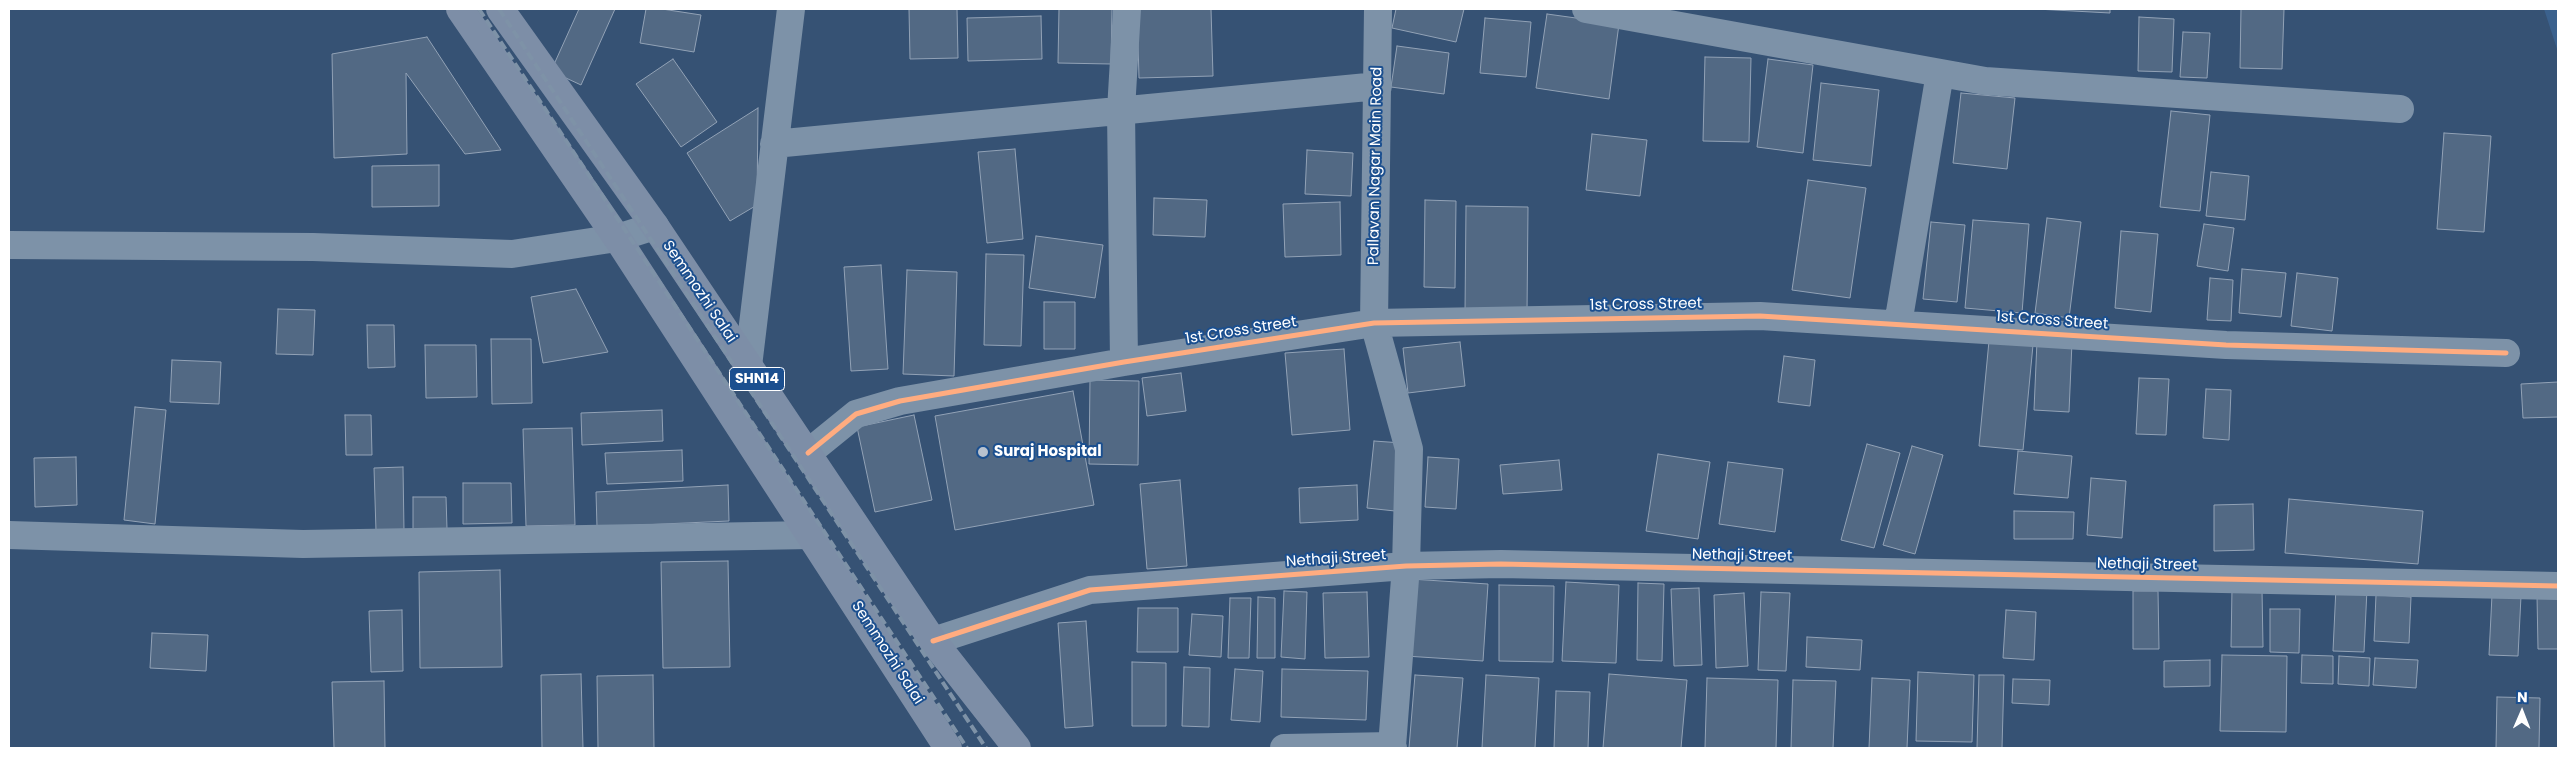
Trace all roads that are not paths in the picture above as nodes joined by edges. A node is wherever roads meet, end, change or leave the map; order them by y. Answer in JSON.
{"nodes":[{"id":1,"x":460,"y":9,"type":"edge"},
{"id":2,"x":500,"y":9,"type":"edge"},
{"id":3,"x":791,"y":9,"type":"edge"},
{"id":4,"x":1127,"y":9,"type":"edge"},
{"id":5,"x":1378,"y":9,"type":"edge"},
{"id":6,"x":1586,"y":9,"type":"edge"},
{"id":7,"x":1940,"y":73,"type":"junction"},
{"id":8,"x":1378,"y":86,"type":"junction"},
{"id":9,"x":2400,"y":109,"type":"dead end"},
{"id":10,"x":1122,"y":110,"type":"junction"},
{"id":11,"x":774,"y":144,"type":"junction"},
{"id":12,"x":655,"y":226,"type":"junction"},
{"id":13,"x":617,"y":238,"type":"junction"},
{"id":14,"x":9,"y":246,"type":"edge"},
{"id":15,"x":1374,"y":323,"type":"junction"},
{"id":16,"x":1898,"y":324,"type":"junction"},
{"id":17,"x":2506,"y":353,"type":"dead end"},
{"id":18,"x":1124,"y":362,"type":"junction"},
{"id":19,"x":748,"y":366,"type":"junction"},
{"id":20,"x":808,"y":453,"type":"junction"},
{"id":21,"x":9,"y":535,"type":"edge"},
{"id":22,"x":811,"y":535,"type":"junction"},
{"id":23,"x":1406,"y":566,"type":"junction"},
{"id":24,"x":2558,"y":586,"type":"edge"},
{"id":25,"x":933,"y":641,"type":"junction"},
{"id":26,"x":1393,"y":747,"type":"edge"},
{"id":27,"x":948,"y":748,"type":"edge"},
{"id":28,"x":1017,"y":748,"type":"edge"},
{"id":29,"x":1284,"y":748,"type":"edge"}],
"edges":[{"from":1,"to":13,"type":"main road","name":"Semmozhi Salai","number":"SHN14"},
{"from":2,"to":12,"type":"main road","name":"Semmozhi Salai","number":"SHN14"},
{"from":3,"to":11,"type":"street"},
{"from":4,"to":10,"type":"street"},
{"from":5,"to":8,"type":"street","name":"Pallavan Nagar Main Road"},
{"from":6,"to":7,"type":"street"},
{"from":7,"to":9,"type":"street"},
{"from":7,"to":16,"type":"street"},
{"from":8,"to":10,"type":"street"},
{"from":8,"to":15,"type":"street","name":"Pallavan Nagar Main Road"},
{"from":10,"to":11,"type":"street"},
{"from":10,"to":18,"type":"street"},
{"from":11,"to":19,"type":"street"},
{"from":12,"to":13,"type":"street"},
{"from":12,"to":19,"type":"main road","name":"Semmozhi Salai","number":"SHN14"},
{"from":13,"to":14,"type":"street"},
{"from":13,"to":22,"type":"main road","name":"Semmozhi Salai","number":"SHN14"},
{"from":15,"to":16,"type":"street","name":"1st Cross Street"},
{"from":15,"to":18,"type":"street","name":"1st Cross Street"},
{"from":15,"to":23,"type":"street","name":"Pallavan Nagar Main Road"},
{"from":16,"to":17,"type":"street","name":"1st Cross Street"},
{"from":18,"to":20,"type":"street","name":"1st Cross Street"},
{"from":19,"to":20,"type":"main road","name":"Semmozhi Salai","number":"SHN14"},
{"from":20,"to":25,"type":"main road","name":"Semmozhi Salai","number":"SHN14"},
{"from":21,"to":22,"type":"street"},
{"from":22,"to":27,"type":"main road","name":"Semmozhi Salai","number":"SHN14"},
{"from":23,"to":24,"type":"street","name":"Nethaji Street"},
{"from":23,"to":25,"type":"street","name":"Nethaji Street"},
{"from":23,"to":26,"type":"street","name":"Pallavan Nagar Main Road"},
{"from":25,"to":28,"type":"main road","name":"Semmozhi Salai","number":"SHN14"},
{"from":26,"to":29,"type":"street"}]}
